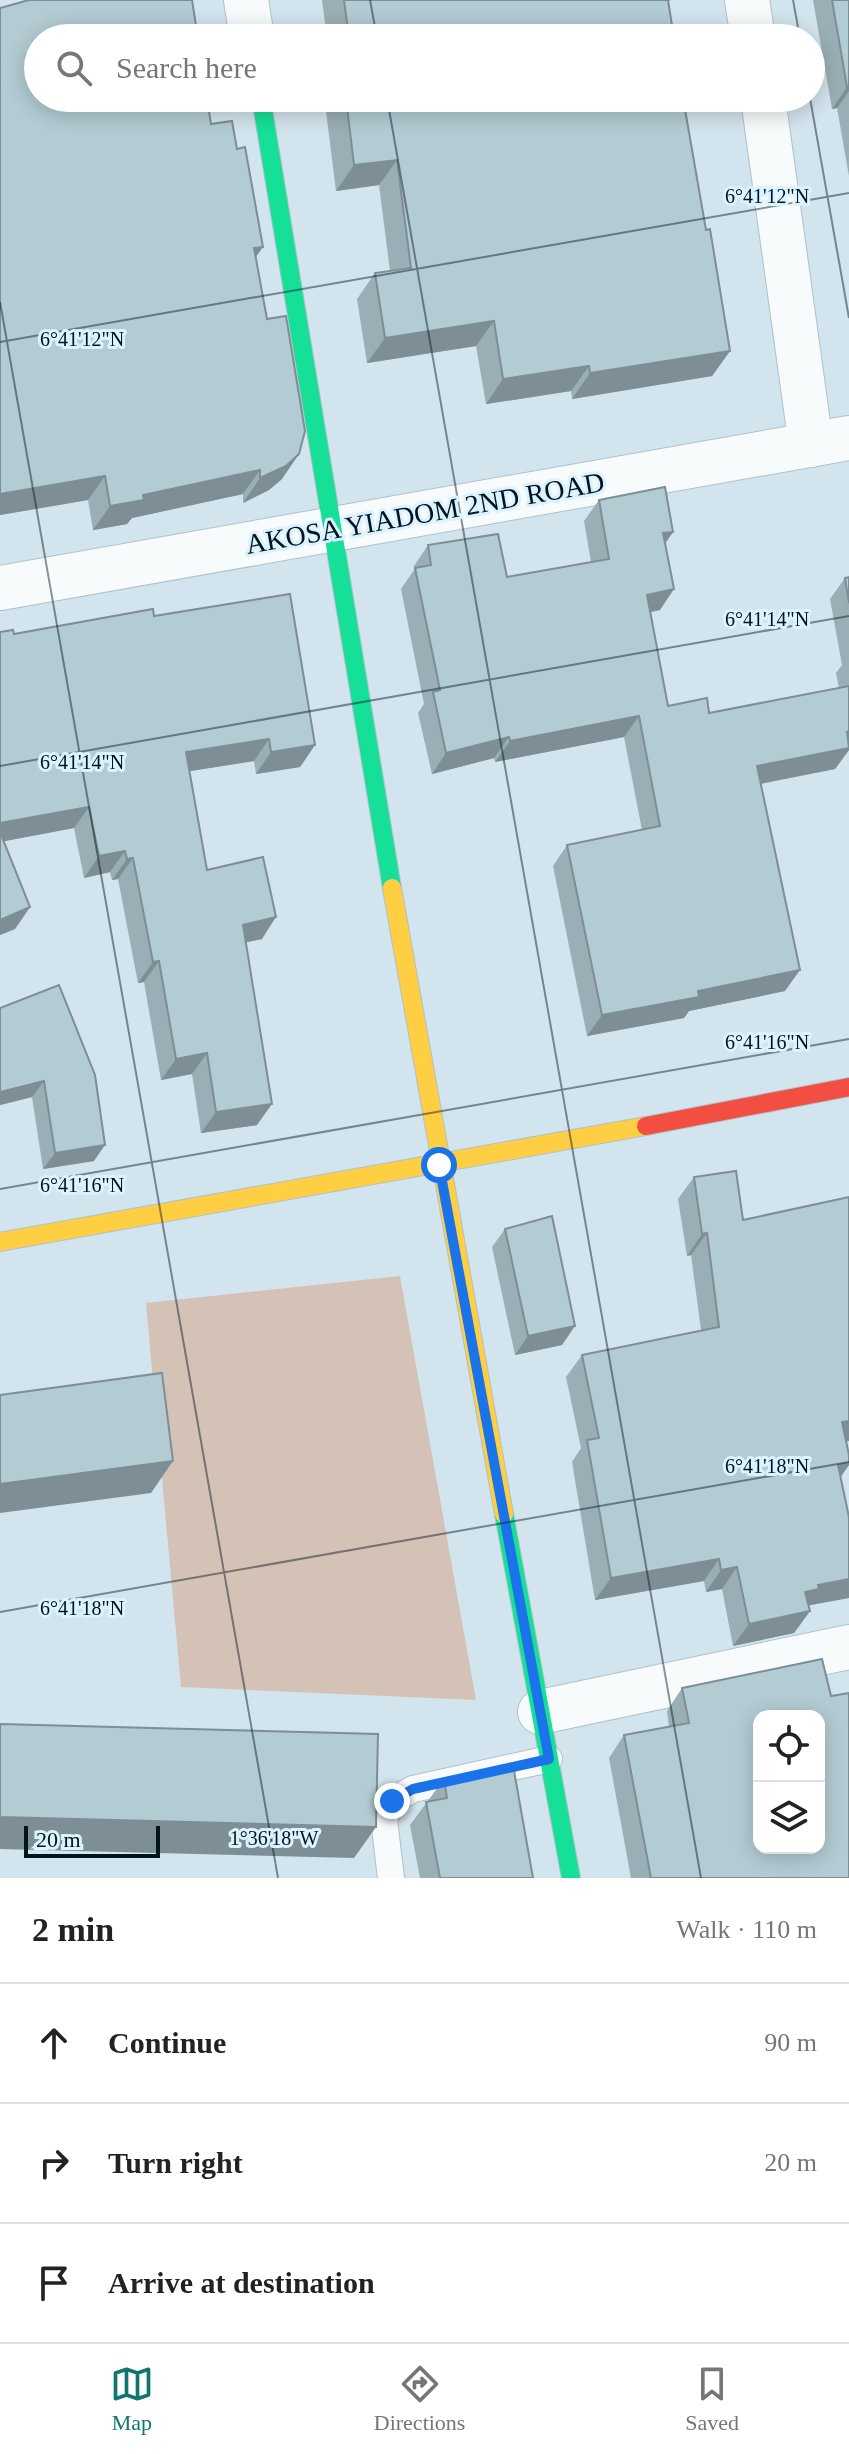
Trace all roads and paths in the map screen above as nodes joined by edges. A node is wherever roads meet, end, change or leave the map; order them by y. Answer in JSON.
{"nodes":[{"id":1,"x":246,"y":0,"type":"edge"},
{"id":2,"x":747,"y":0,"type":"edge"},
{"id":3,"x":250,"y":24,"type":"edge"},
{"id":4,"x":751,"y":24,"type":"edge"},
{"id":5,"x":263,"y":112,"type":"edge"},
{"id":6,"x":766,"y":112,"type":"edge"},
{"id":7,"x":830,"y":442,"type":"edge"},
{"id":8,"x":330,"y":531,"type":"junction"},
{"id":9,"x":0,"y":588,"type":"edge"},
{"id":10,"x":849,"y":1087,"type":"edge"},
{"id":11,"x":439,"y":1165,"type":"junction"},
{"id":12,"x":0,"y":1242,"type":"edge"},
{"id":13,"x":849,"y":1647,"type":"edge"},
{"id":14,"x":540,"y":1712,"type":"junction"},
{"id":15,"x":549,"y":1759,"type":"junction"},
{"id":16,"x":391,"y":1878,"type":"edge"},
{"id":17,"x":571,"y":1878,"type":"edge"}],
"edges":[{"from":1,"to":3,"type":"street"},
{"from":2,"to":4,"type":"street"},
{"from":5,"to":8,"type":"street"},
{"from":6,"to":7,"type":"street"},
{"from":7,"to":8,"type":"street","name":"AKOSA YIADOM 2ND ROAD"},
{"from":8,"to":9,"type":"street","name":"AKOSA YIADOM 2ND ROAD"},
{"from":8,"to":11,"type":"street"},
{"from":10,"to":11,"type":"street"},
{"from":11,"to":12,"type":"street"},
{"from":11,"to":14,"type":"street"},
{"from":13,"to":14,"type":"street"},
{"from":14,"to":15,"type":"street"},
{"from":15,"to":16,"type":"lane"},
{"from":15,"to":17,"type":"street"}]}
